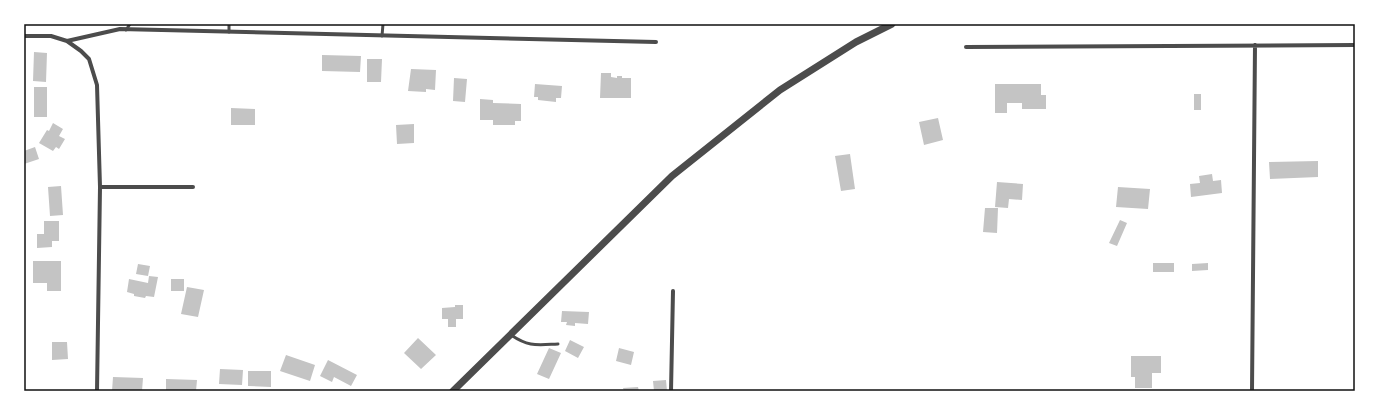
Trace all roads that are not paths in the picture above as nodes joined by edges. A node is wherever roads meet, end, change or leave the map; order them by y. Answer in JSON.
{"nodes":[{"id":1,"x":130,"y":24,"type":"edge"},
{"id":2,"x":229,"y":24,"type":"edge"},
{"id":3,"x":383,"y":24,"type":"edge"},
{"id":4,"x":892,"y":24,"type":"edge"},
{"id":5,"x":126,"y":30,"type":"junction"},
{"id":6,"x":229,"y":32,"type":"junction"},
{"id":7,"x":24,"y":36,"type":"edge"},
{"id":8,"x":382,"y":36,"type":"junction"},
{"id":9,"x":67,"y":41,"type":"junction"},
{"id":10,"x":656,"y":42,"type":"dead end"},
{"id":11,"x":1254,"y":45,"type":"junction"},
{"id":12,"x":1355,"y":45,"type":"edge"},
{"id":13,"x":966,"y":47,"type":"dead end"},
{"id":14,"x":100,"y":187,"type":"junction"},
{"id":15,"x":193,"y":187,"type":"dead end"},
{"id":16,"x":673,"y":291,"type":"dead end"},
{"id":17,"x":510,"y":335,"type":"junction"},
{"id":18,"x":558,"y":344,"type":"dead end"},
{"id":19,"x":97,"y":391,"type":"edge"},
{"id":20,"x":453,"y":391,"type":"edge"},
{"id":21,"x":671,"y":391,"type":"edge"},
{"id":22,"x":1252,"y":391,"type":"edge"}],
"edges":[{"from":1,"to":5,"type":"lane"},
{"from":2,"to":6,"type":"lane"},
{"from":3,"to":8,"type":"lane"},
{"from":4,"to":17,"type":"street"},
{"from":5,"to":6,"type":"street"},
{"from":5,"to":9,"type":"street"},
{"from":6,"to":8,"type":"street"},
{"from":7,"to":9,"type":"street"},
{"from":8,"to":10,"type":"street"},
{"from":9,"to":14,"type":"street"},
{"from":11,"to":12,"type":"street"},
{"from":11,"to":13,"type":"street"},
{"from":11,"to":22,"type":"street"},
{"from":14,"to":15,"type":"street"},
{"from":14,"to":19,"type":"street"},
{"from":16,"to":21,"type":"street"},
{"from":17,"to":18,"type":"lane"},
{"from":17,"to":20,"type":"street"}]}
